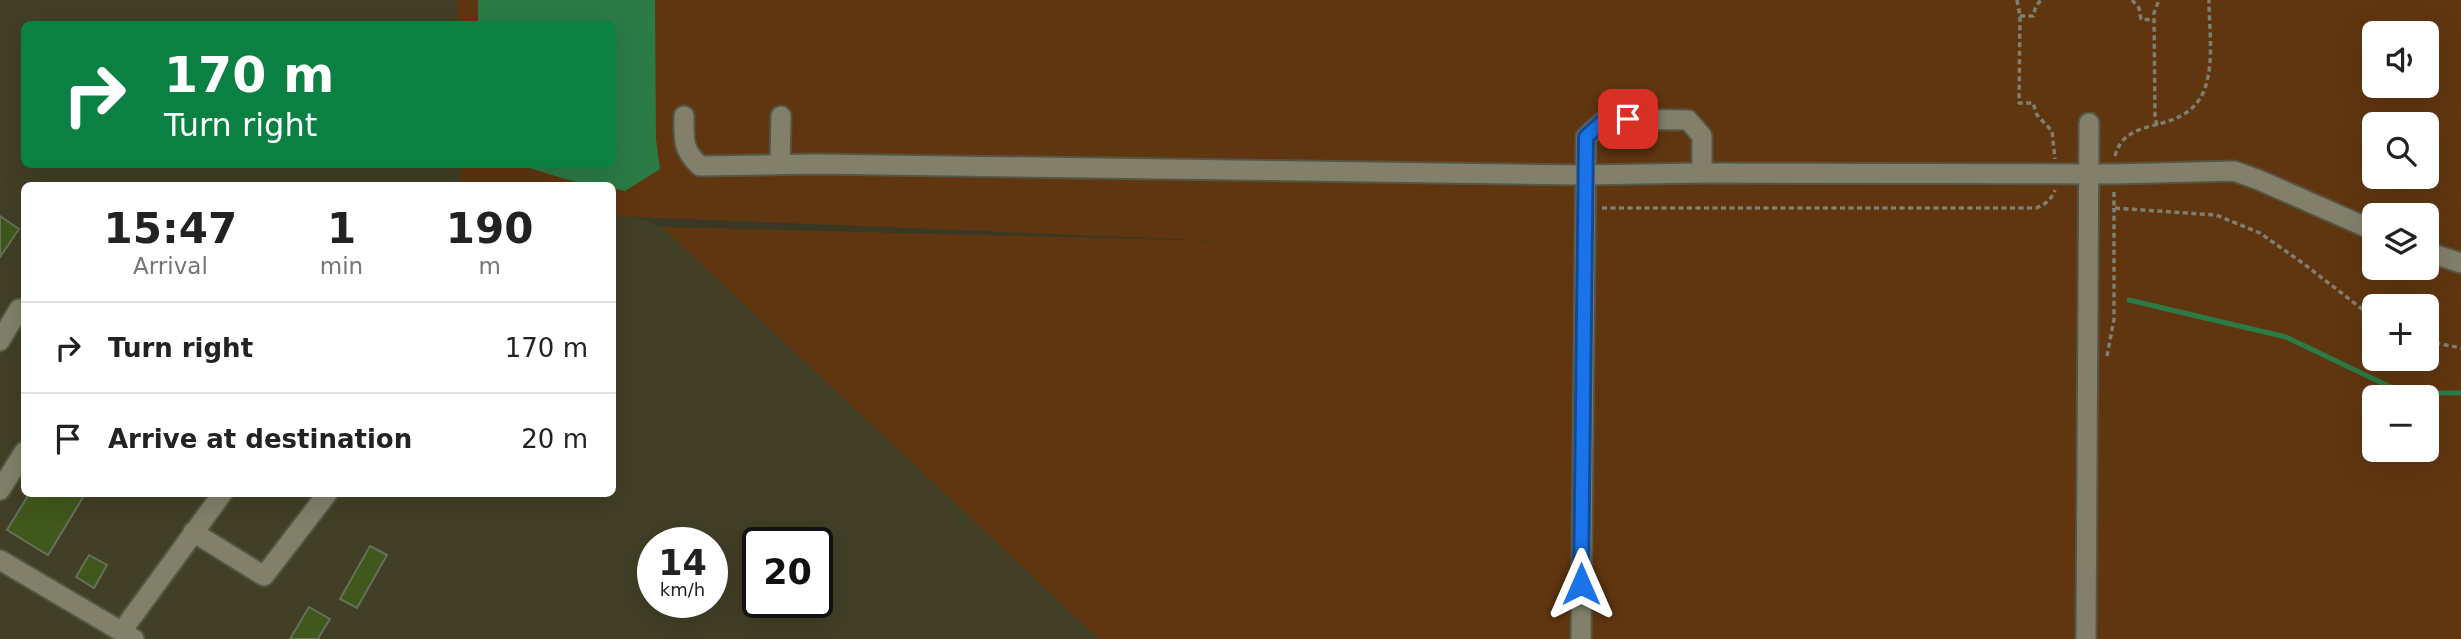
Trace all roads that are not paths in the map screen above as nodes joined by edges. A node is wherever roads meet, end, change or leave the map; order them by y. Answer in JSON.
{"nodes":[{"id":1,"x":684,"y":116,"type":"dead end"},
{"id":2,"x":781,"y":116,"type":"dead end"},
{"id":3,"x":2089,"y":123,"type":"dead end"},
{"id":4,"x":780,"y":164,"type":"junction"},
{"id":5,"x":1702,"y":173,"type":"junction"},
{"id":6,"x":2087,"y":174,"type":"junction"},
{"id":7,"x":1584,"y":175,"type":"junction"},
{"id":8,"x":2362,"y":225,"type":"edge"},
{"id":9,"x":2439,"y":256,"type":"edge"},
{"id":10,"x":2461,"y":263,"type":"edge"},
{"id":11,"x":21,"y":310,"type":"edge"},
{"id":12,"x":0,"y":341,"type":"edge"},
{"id":13,"x":21,"y":457,"type":"edge"},
{"id":14,"x":0,"y":490,"type":"edge"},
{"id":15,"x":220,"y":497,"type":"edge"},
{"id":16,"x":325,"y":497,"type":"edge"},
{"id":17,"x":193,"y":532,"type":"junction"},
{"id":18,"x":0,"y":560,"type":"edge"},
{"id":19,"x":128,"y":635,"type":"edge"},
{"id":20,"x":1581,"y":639,"type":"edge"},
{"id":21,"x":2086,"y":639,"type":"edge"}],
"edges":[{"from":1,"to":4,"type":"street"},
{"from":2,"to":4,"type":"street"},
{"from":3,"to":6,"type":"street"},
{"from":4,"to":7,"type":"street"},
{"from":5,"to":6,"type":"street"},
{"from":5,"to":7,"type":"street"},
{"from":5,"to":7,"type":"street"},
{"from":6,"to":8,"type":"street"},
{"from":6,"to":21,"type":"street"},
{"from":7,"to":20,"type":"street"},
{"from":9,"to":10,"type":"street"},
{"from":11,"to":12,"type":"street"},
{"from":13,"to":14,"type":"street"},
{"from":15,"to":17,"type":"street"},
{"from":16,"to":17,"type":"street"},
{"from":17,"to":19,"type":"street"},
{"from":18,"to":19,"type":"street"}]}
